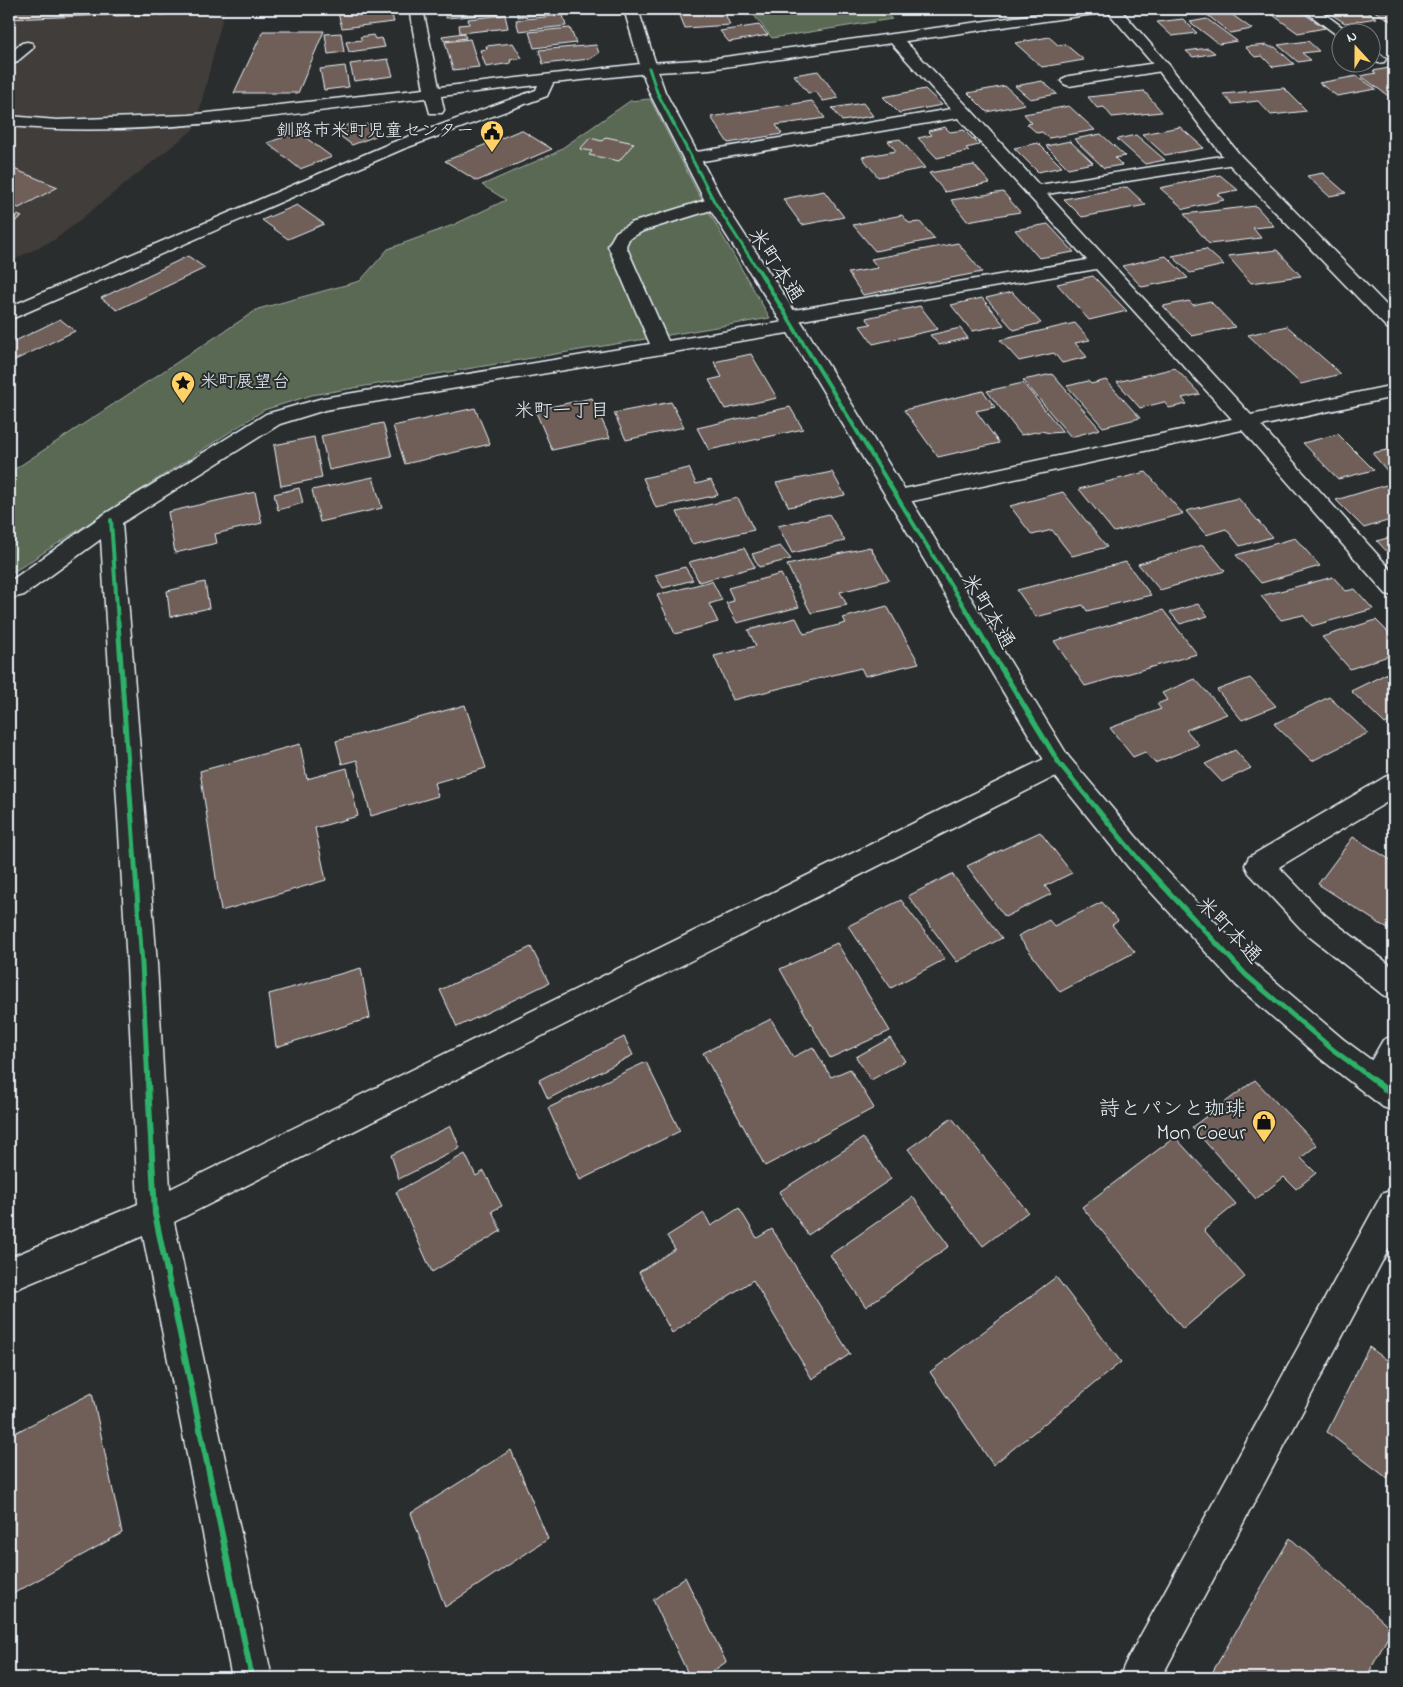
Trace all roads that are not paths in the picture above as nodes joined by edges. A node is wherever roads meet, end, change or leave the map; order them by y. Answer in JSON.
{"nodes":[{"id":1,"x":416,"y":9,"type":"edge"},
{"id":2,"x":631,"y":9,"type":"edge"},
{"id":3,"x":1103,"y":9,"type":"edge"},
{"id":4,"x":1113,"y":9,"type":"edge"},
{"id":5,"x":1309,"y":9,"type":"edge"},
{"id":6,"x":1330,"y":24,"type":"edge"},
{"id":7,"x":895,"y":39,"type":"junction"},
{"id":8,"x":27,"y":46,"type":"dead end"},
{"id":9,"x":9,"y":61,"type":"edge"},
{"id":10,"x":1162,"y":66,"type":"junction"},
{"id":11,"x":649,"y":68,"type":"junction"},
{"id":12,"x":549,"y":79,"type":"junction"},
{"id":13,"x":1069,"y":81,"type":"dead end"},
{"id":14,"x":432,"y":92,"type":"junction"},
{"id":15,"x":964,"y":112,"type":"junction"},
{"id":16,"x":9,"y":121,"type":"edge"},
{"id":17,"x":440,"y":129,"type":"junction"},
{"id":18,"x":692,"y":158,"type":"junction"},
{"id":19,"x":1234,"y":159,"type":"junction"},
{"id":20,"x":1035,"y":191,"type":"junction"},
{"id":21,"x":715,"y":202,"type":"junction"},
{"id":22,"x":1100,"y":263,"type":"junction"},
{"id":23,"x":9,"y":314,"type":"edge"},
{"id":24,"x":791,"y":321,"type":"junction"},
{"id":25,"x":1394,"y":324,"type":"edge"},
{"id":26,"x":661,"y":347,"type":"junction"},
{"id":27,"x":1394,"y":391,"type":"edge"},
{"id":28,"x":1246,"y":422,"type":"junction"},
{"id":29,"x":899,"y":497,"type":"junction"},
{"id":30,"x":111,"y":520,"type":"junction"},
{"id":31,"x":1394,"y":588,"type":"edge"},
{"id":32,"x":12,"y":591,"type":"edge"},
{"id":33,"x":1059,"y":763,"type":"junction"},
{"id":34,"x":1394,"y":786,"type":"edge"},
{"id":35,"x":1394,"y":985,"type":"edge"},
{"id":36,"x":1394,"y":1050,"type":"edge"},
{"id":37,"x":1385,"y":1089,"type":"edge"},
{"id":38,"x":1394,"y":1206,"type":"edge"},
{"id":39,"x":155,"y":1214,"type":"junction"},
{"id":40,"x":9,"y":1275,"type":"edge"},
{"id":41,"x":252,"y":1678,"type":"edge"},
{"id":42,"x":1139,"y":1678,"type":"edge"}],
"edges":[{"from":1,"to":14,"type":"street"},
{"from":2,"to":11,"type":"street","name":"米町本通"},
{"from":3,"to":7,"type":"street"},
{"from":4,"to":10,"type":"street"},
{"from":5,"to":6,"type":"street"},
{"from":7,"to":11,"type":"street"},
{"from":7,"to":15,"type":"street"},
{"from":8,"to":9,"type":"street"},
{"from":10,"to":13,"type":"street"},
{"from":10,"to":19,"type":"street"},
{"from":11,"to":12,"type":"street"},
{"from":11,"to":18,"type":"street","name":"米町本通"},
{"from":12,"to":14,"type":"street"},
{"from":12,"to":17,"type":"street"},
{"from":14,"to":16,"type":"street"},
{"from":14,"to":17,"type":"street"},
{"from":15,"to":18,"type":"street"},
{"from":15,"to":20,"type":"street"},
{"from":17,"to":23,"type":"street"},
{"from":18,"to":21,"type":"street","name":"米町本通"},
{"from":19,"to":20,"type":"street"},
{"from":19,"to":25,"type":"street"},
{"from":20,"to":22,"type":"street"},
{"from":21,"to":24,"type":"street","name":"米町本通"},
{"from":21,"to":26,"type":"street"},
{"from":22,"to":24,"type":"street"},
{"from":22,"to":28,"type":"street"},
{"from":24,"to":26,"type":"street"},
{"from":24,"to":29,"type":"street","name":"米町本通"},
{"from":26,"to":30,"type":"street"},
{"from":27,"to":28,"type":"street"},
{"from":28,"to":29,"type":"street"},
{"from":28,"to":31,"type":"street"},
{"from":29,"to":33,"type":"street","name":"米町本通"},
{"from":30,"to":32,"type":"street"},
{"from":30,"to":39,"type":"street"},
{"from":33,"to":37,"type":"street","name":"米町本通"},
{"from":33,"to":39,"type":"street"},
{"from":34,"to":35,"type":"street"},
{"from":36,"to":37,"type":"street"},
{"from":38,"to":42,"type":"street"},
{"from":39,"to":40,"type":"street"},
{"from":39,"to":41,"type":"street"}]}
